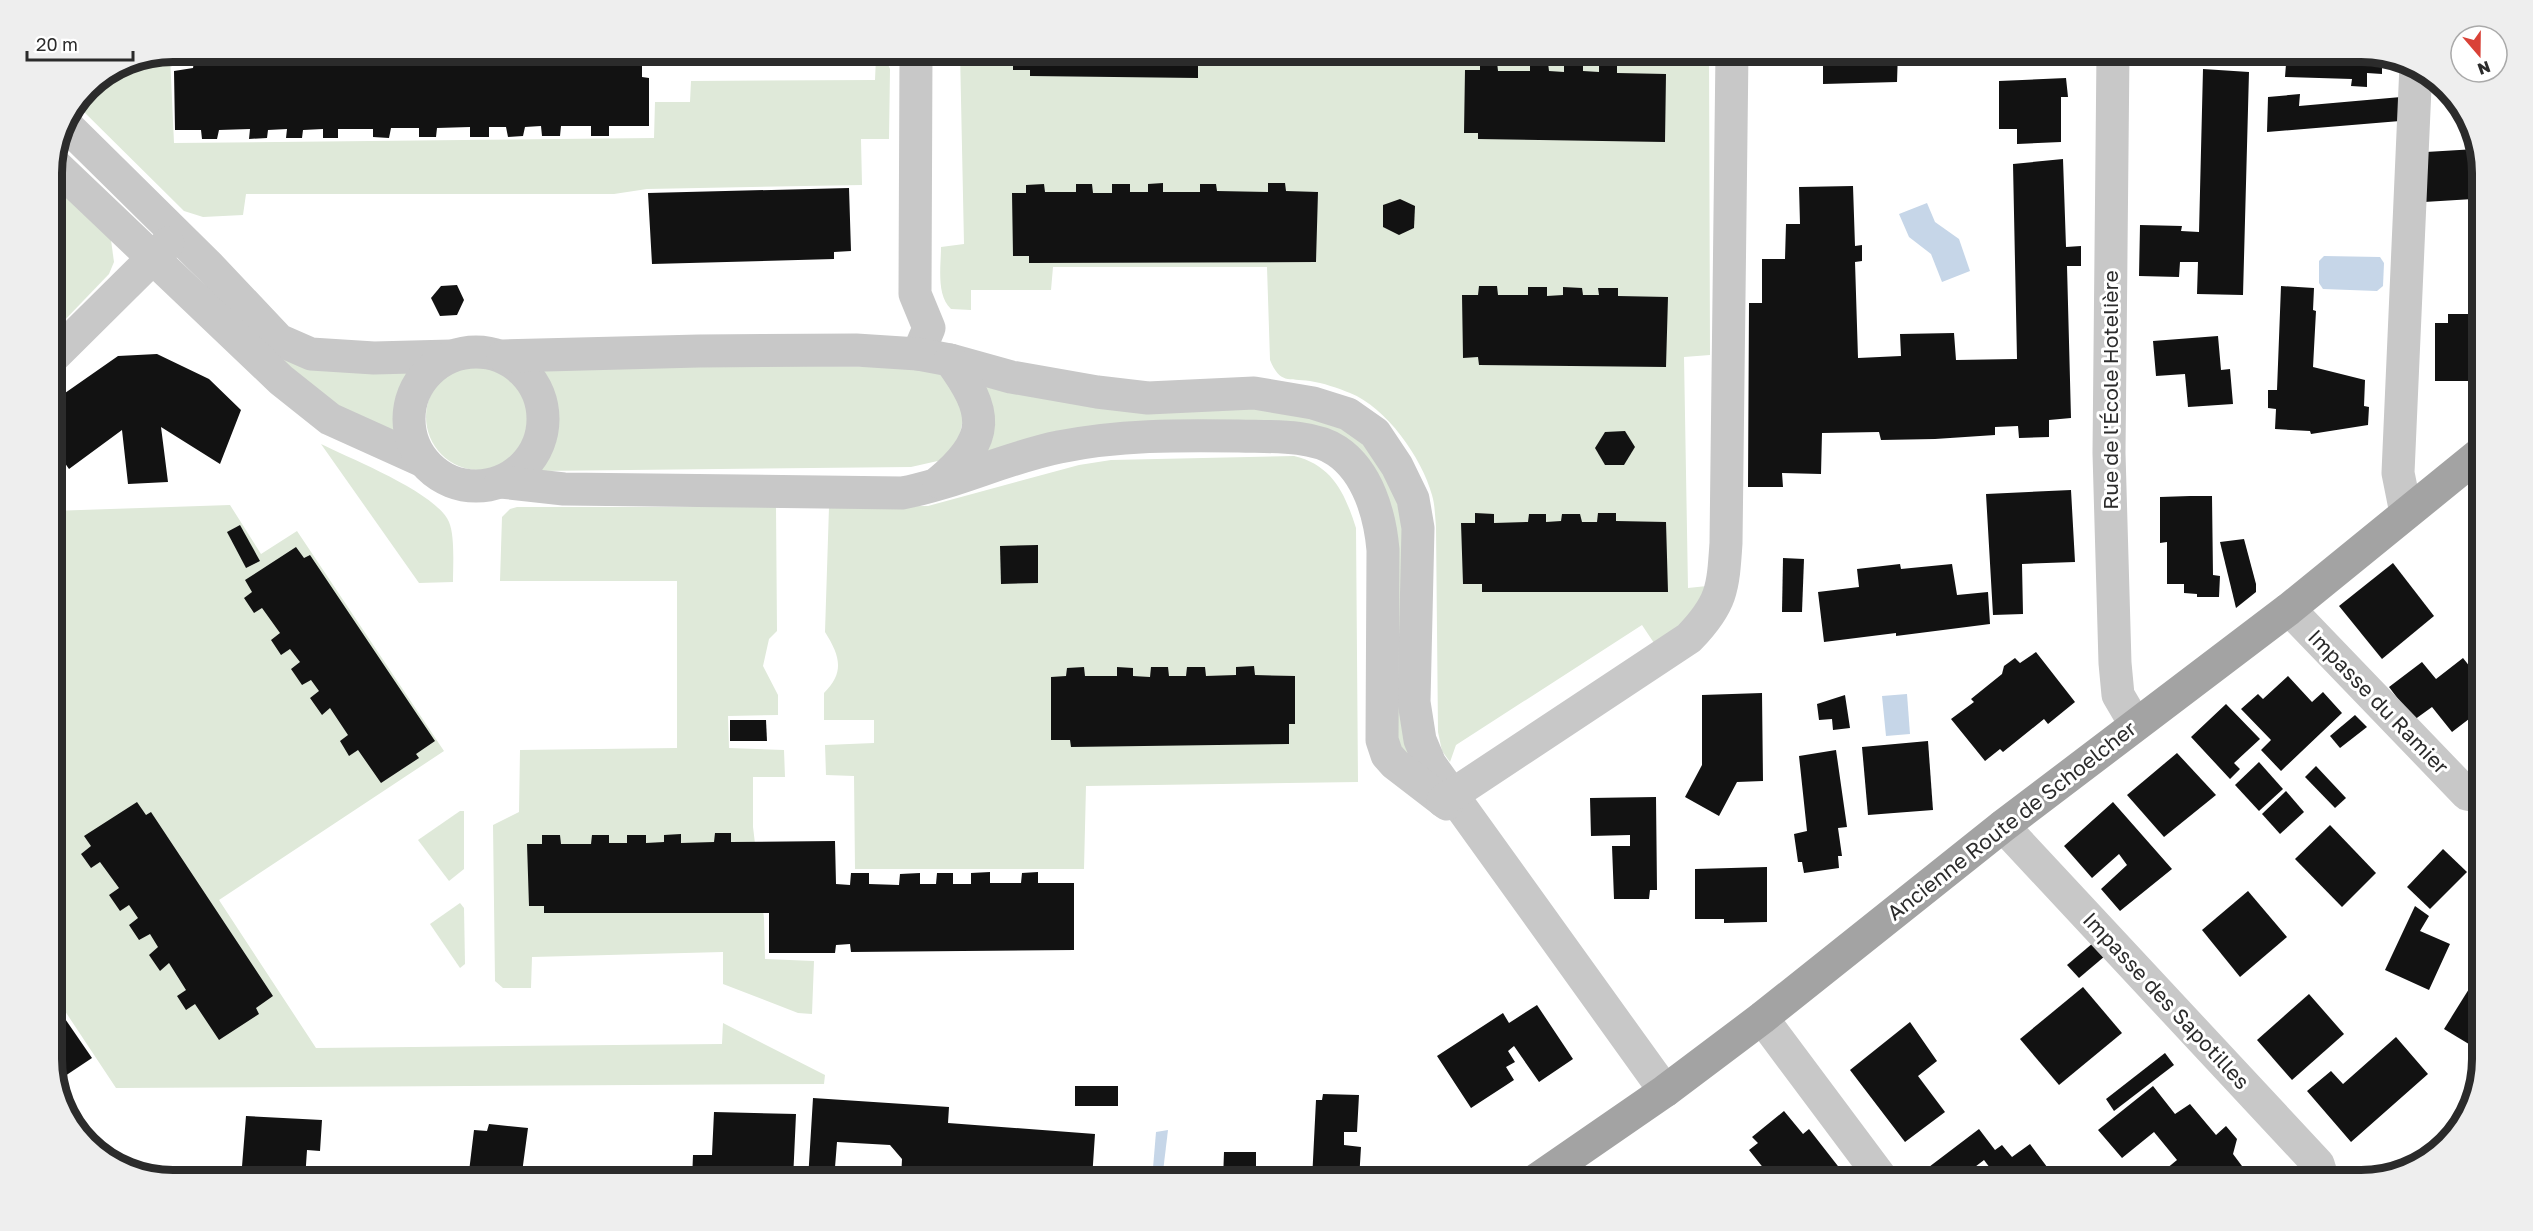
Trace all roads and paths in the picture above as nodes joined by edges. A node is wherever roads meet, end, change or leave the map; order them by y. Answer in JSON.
{"nodes":[{"id":1,"x":916,"y":62,"type":"edge"},
{"id":2,"x":1732,"y":62,"type":"edge"},
{"id":3,"x":2113,"y":62,"type":"edge"},
{"id":4,"x":2416,"y":76,"type":"edge"},
{"id":5,"x":70,"y":130,"type":"edge"},
{"id":6,"x":62,"y":169,"type":"edge"},
{"id":7,"x":165,"y":246,"type":"junction"},
{"id":8,"x":62,"y":348,"type":"edge"},
{"id":9,"x":918,"y":354,"type":"junction"},
{"id":10,"x":451,"y":356,"type":"junction"},
{"id":11,"x":502,"y":356,"type":"junction"},
{"id":12,"x":950,"y":360,"type":"junction"},
{"id":13,"x":423,"y":461,"type":"junction"},
{"id":14,"x":2471,"y":461,"type":"edge"},
{"id":15,"x":501,"y":482,"type":"junction"},
{"id":16,"x":932,"y":488,"type":"junction"},
{"id":17,"x":2406,"y":513,"type":"junction"},
{"id":18,"x":2289,"y":609,"type":"junction"},
{"id":19,"x":2135,"y":724,"type":"junction"},
{"id":20,"x":2472,"y":794,"type":"edge"},
{"id":21,"x":1447,"y":798,"type":"junction"},
{"id":22,"x":2003,"y":826,"type":"junction"},
{"id":23,"x":1762,"y":1018,"type":"junction"},
{"id":24,"x":1665,"y":1091,"type":"junction"},
{"id":25,"x":1550,"y":1170,"type":"edge"},
{"id":26,"x":1876,"y":1170,"type":"edge"},
{"id":27,"x":2320,"y":1170,"type":"edge"}],
"edges":[{"from":1,"to":9,"type":"street"},
{"from":2,"to":21,"type":"street"},
{"from":3,"to":19,"type":"street","name":"Rue de l'École Hotelière"},
{"from":4,"to":17,"type":"street"},
{"from":5,"to":7,"type":"street"},
{"from":6,"to":7,"type":"street"},
{"from":7,"to":8,"type":"street"},
{"from":7,"to":10,"type":"street"},
{"from":7,"to":13,"type":"street"},
{"from":9,"to":11,"type":"street"},
{"from":9,"to":12,"type":"street"},
{"from":10,"to":11,"type":"street"},
{"from":10,"to":13,"type":"street"},
{"from":11,"to":15,"type":"street"},
{"from":12,"to":16,"type":"street"},
{"from":12,"to":21,"type":"street"},
{"from":13,"to":15,"type":"street"},
{"from":14,"to":17,"type":"main road","name":"Ancienne Route de Schoelcher"},
{"from":15,"to":16,"type":"street"},
{"from":16,"to":21,"type":"street"},
{"from":17,"to":18,"type":"main road","name":"Ancienne Route de Schoelcher"},
{"from":18,"to":19,"type":"main road","name":"Ancienne Route de Schoelcher"},
{"from":18,"to":20,"type":"street","name":"Impasse du Ramier"},
{"from":19,"to":22,"type":"main road","name":"Ancienne Route de Schoelcher"},
{"from":21,"to":24,"type":"street"},
{"from":22,"to":23,"type":"main road","name":"Ancienne Route de Schoelcher"},
{"from":22,"to":27,"type":"street","name":"Impasse des Sapotilles"},
{"from":23,"to":24,"type":"main road","name":"Ancienne Route de Schoelcher"},
{"from":23,"to":26,"type":"street"},
{"from":24,"to":25,"type":"main road","name":"Ancienne Route de Schoelcher"}]}
